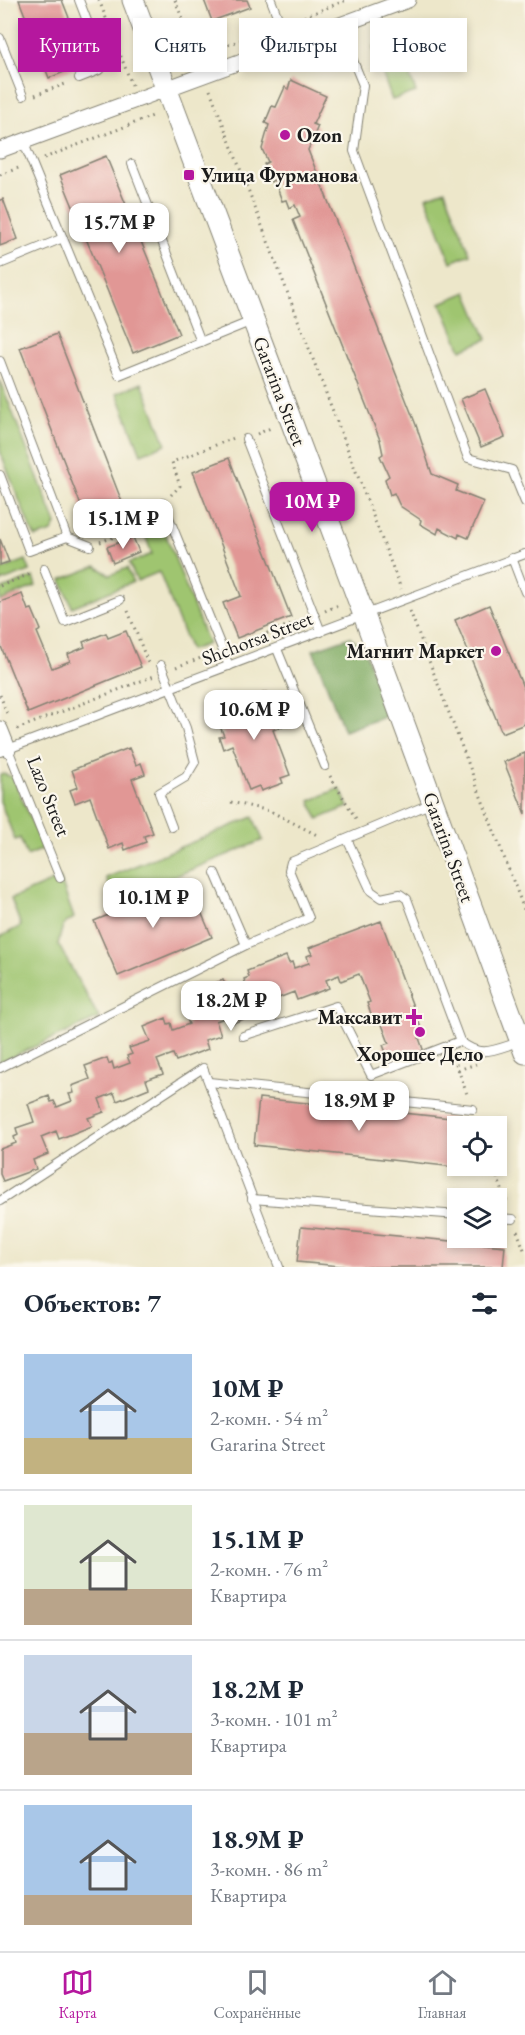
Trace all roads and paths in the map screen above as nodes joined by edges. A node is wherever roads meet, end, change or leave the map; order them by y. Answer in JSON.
{"nodes":[{"id":1,"x":79,"y":0,"type":"edge"},
{"id":2,"x":99,"y":0,"type":"edge"},
{"id":3,"x":133,"y":0,"type":"edge"},
{"id":4,"x":175,"y":0,"type":"edge"},
{"id":5,"x":271,"y":0,"type":"edge"},
{"id":6,"x":347,"y":0,"type":"edge"},
{"id":7,"x":408,"y":0,"type":"edge"},
{"id":8,"x":182,"y":18,"type":"edge"},
{"id":9,"x":278,"y":18,"type":"edge"},
{"id":10,"x":299,"y":18,"type":"edge"},
{"id":11,"x":358,"y":19,"type":"edge"},
{"id":12,"x":0,"y":38,"type":"edge"},
{"id":13,"x":239,"y":62,"type":"edge"},
{"id":14,"x":175,"y":72,"type":"edge"},
{"id":15,"x":203,"y":72,"type":"edge"},
{"id":16,"x":358,"y":72,"type":"edge"},
{"id":17,"x":204,"y":75,"type":"junction"},
{"id":18,"x":79,"y":78,"type":"joint"},
{"id":19,"x":163,"y":80,"type":"junction"},
{"id":20,"x":23,"y":96,"type":"joint"},
{"id":21,"x":23,"y":141,"type":"junction"},
{"id":22,"x":0,"y":150,"type":"edge"},
{"id":23,"x":132,"y":164,"type":"dead end"},
{"id":24,"x":63,"y":238,"type":"junction"},
{"id":25,"x":0,"y":264,"type":"edge"},
{"id":26,"x":254,"y":320,"type":"junction"},
{"id":27,"x":201,"y":342,"type":"junction"},
{"id":28,"x":0,"y":361,"type":"edge"},
{"id":29,"x":246,"y":439,"type":"joint"},
{"id":30,"x":0,"y":476,"type":"edge"},
{"id":31,"x":525,"y":502,"type":"edge"},
{"id":32,"x":163,"y":503,"type":"junction"},
{"id":33,"x":67,"y":537,"type":"junction"},
{"id":34,"x":90,"y":546,"type":"joint"},
{"id":35,"x":525,"y":554,"type":"edge"},
{"id":36,"x":512,"y":558,"type":"junction"},
{"id":37,"x":44,"y":569,"type":"dead end"},
{"id":38,"x":34,"y":572,"type":"dead end"},
{"id":39,"x":0,"y":586,"type":"edge"},
{"id":40,"x":525,"y":592,"type":"edge"},
{"id":41,"x":405,"y":599,"type":"junction"},
{"id":42,"x":123,"y":603,"type":"joint"},
{"id":43,"x":344,"y":603,"type":"dead end"},
{"id":44,"x":314,"y":615,"type":"junction"},
{"id":45,"x":364,"y":615,"type":"junction"},
{"id":46,"x":321,"y":632,"type":"junction"},
{"id":47,"x":277,"y":649,"type":"junction"},
{"id":48,"x":223,"y":650,"type":"junction"},
{"id":49,"x":149,"y":666,"type":"dead end"},
{"id":50,"x":229,"y":666,"type":"junction"},
{"id":51,"x":163,"y":668,"type":"joint"},
{"id":52,"x":153,"y":676,"type":"dead end"},
{"id":53,"x":171,"y":688,"type":"junction"},
{"id":54,"x":0,"y":695,"type":"edge"},
{"id":55,"x":8,"y":727,"type":"edge"},
{"id":56,"x":4,"y":751,"type":"edge"},
{"id":57,"x":324,"y":766,"type":"joint"},
{"id":58,"x":231,"y":802,"type":"dead end"},
{"id":59,"x":433,"y":802,"type":"junction"},
{"id":60,"x":172,"y":827,"type":"dead end"},
{"id":61,"x":363,"y":831,"type":"junction"},
{"id":62,"x":347,"y":839,"type":"junction"},
{"id":63,"x":334,"y":843,"type":"junction"},
{"id":64,"x":215,"y":873,"type":"dead end"},
{"id":65,"x":60,"y":878,"type":"dead end"},
{"id":66,"x":525,"y":912,"type":"edge"},
{"id":67,"x":246,"y":945,"type":"junction"},
{"id":68,"x":518,"y":1014,"type":"edge"},
{"id":69,"x":243,"y":1036,"type":"dead end"},
{"id":70,"x":460,"y":1041,"type":"junction"},
{"id":71,"x":523,"y":1047,"type":"edge"},
{"id":72,"x":0,"y":1068,"type":"edge"},
{"id":73,"x":209,"y":1082,"type":"junction"},
{"id":74,"x":473,"y":1109,"type":"dead end"},
{"id":75,"x":252,"y":1198,"type":"junction"},
{"id":76,"x":0,"y":1201,"type":"edge"},
{"id":77,"x":447,"y":1214,"type":"edge"},
{"id":78,"x":507,"y":1219,"type":"edge"},
{"id":79,"x":513,"y":1219,"type":"dead end"},
{"id":80,"x":279,"y":1267,"type":"edge"}],
"edges":[{"from":1,"to":18,"type":"lane"},
{"from":2,"to":19,"type":"path"},
{"from":3,"to":19,"type":"main road","name":"Gararina Street"},
{"from":4,"to":8,"type":"path"},
{"from":5,"to":9,"type":"lane"},
{"from":6,"to":10,"type":"path"},
{"from":7,"to":11,"type":"street"},
{"from":12,"to":20,"type":"lane"},
{"from":13,"to":17,"type":"street"},
{"from":14,"to":19,"type":"path"},
{"from":15,"to":17,"type":"path"},
{"from":16,"to":31,"type":"lane"},
{"from":17,"to":19,"type":"street"},
{"from":17,"to":41,"type":"path"},
{"from":18,"to":20,"type":"path"},
{"from":19,"to":21,"type":"street"},
{"from":19,"to":26,"type":"main road","name":"Gararina Street"},
{"from":21,"to":22,"type":"street"},
{"from":21,"to":24,"type":"lane"},
{"from":23,"to":27,"type":"lane"},
{"from":24,"to":25,"type":"lane"},
{"from":24,"to":27,"type":"lane"},
{"from":26,"to":27,"type":"lane"},
{"from":26,"to":45,"type":"main road","name":"Gararina Street"},
{"from":28,"to":33,"type":"lane"},
{"from":29,"to":32,"type":"path"},
{"from":29,"to":44,"type":"lane"},
{"from":30,"to":33,"type":"lane"},
{"from":32,"to":34,"type":"path"},
{"from":32,"to":48,"type":"lane"},
{"from":33,"to":34,"type":"lane"},
{"from":35,"to":36,"type":"lane","name":"Shchorsa Street"},
{"from":36,"to":40,"type":"lane"},
{"from":36,"to":41,"type":"lane","name":"Shchorsa Street"},
{"from":37,"to":42,"type":"lane"},
{"from":38,"to":39,"type":"path"},
{"from":41,"to":45,"type":"lane","name":"Shchorsa Street"},
{"from":41,"to":66,"type":"path"},
{"from":42,"to":49,"type":"path"},
{"from":43,"to":44,"type":"path"},
{"from":44,"to":46,"type":"lane"},
{"from":44,"to":48,"type":"path"},
{"from":45,"to":46,"type":"lane","name":"Shchorsa Street"},
{"from":45,"to":59,"type":"main road","name":"Gararina Street"},
{"from":46,"to":47,"type":"lane","name":"Shchorsa Street"},
{"from":47,"to":50,"type":"lane","name":"Shchorsa Street"},
{"from":47,"to":57,"type":"lane"},
{"from":48,"to":50,"type":"lane"},
{"from":48,"to":51,"type":"path"},
{"from":50,"to":53,"type":"lane","name":"Shchorsa Street"},
{"from":51,"to":53,"type":"lane"},
{"from":52,"to":55,"type":"path"},
{"from":53,"to":56,"type":"lane","name":"Shchorsa Street"},
{"from":53,"to":60,"type":"lane"},
{"from":54,"to":55,"type":"path"},
{"from":55,"to":56,"type":"street","name":"Lazo Street"},
{"from":56,"to":65,"type":"lane","name":"Lazo Street"},
{"from":57,"to":61,"type":"path"},
{"from":58,"to":63,"type":"path"},
{"from":59,"to":61,"type":"lane"},
{"from":59,"to":68,"type":"main road","name":"Gararina Street"},
{"from":61,"to":62,"type":"lane"},
{"from":62,"to":63,"type":"lane"},
{"from":62,"to":70,"type":"lane"},
{"from":63,"to":67,"type":"lane"},
{"from":64,"to":67,"type":"lane"},
{"from":67,"to":72,"type":"lane"},
{"from":68,"to":71,"type":"main road","name":"Gararina Street"},
{"from":69,"to":70,"type":"lane"},
{"from":70,"to":71,"type":"lane"},
{"from":73,"to":74,"type":"lane"},
{"from":73,"to":75,"type":"lane"},
{"from":73,"to":76,"type":"lane"},
{"from":75,"to":77,"type":"lane"},
{"from":75,"to":80,"type":"lane"},
{"from":78,"to":79,"type":"lane"}]}
